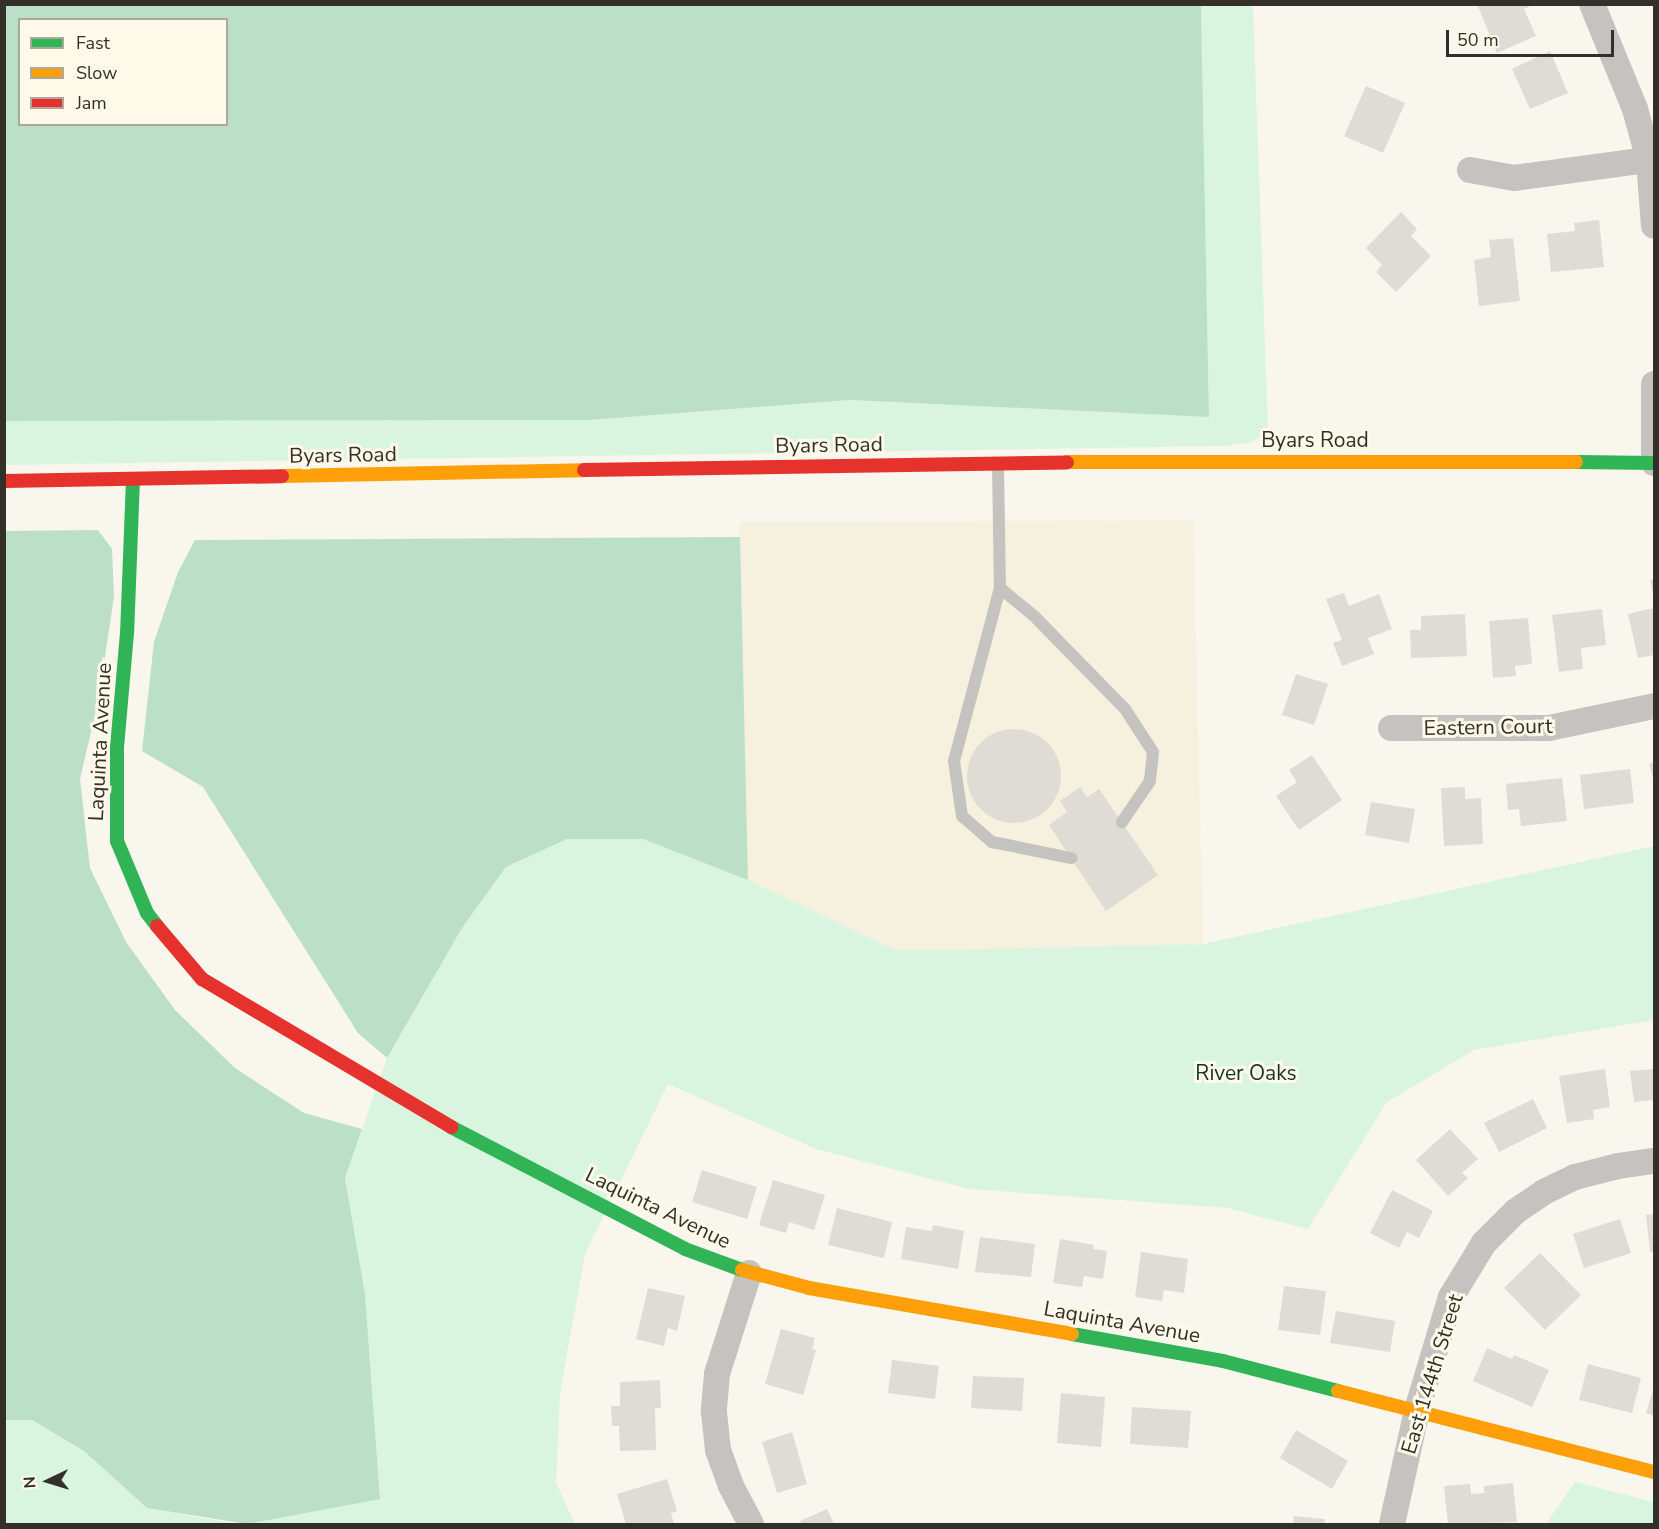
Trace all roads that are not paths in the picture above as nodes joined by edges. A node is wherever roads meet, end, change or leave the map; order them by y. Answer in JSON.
{"nodes":[{"id":1,"x":1592,"y":4,"type":"edge"},
{"id":2,"x":1652,"y":160,"type":"edge"},
{"id":3,"x":1470,"y":170,"type":"dead end"},
{"id":4,"x":1654,"y":226,"type":"edge"},
{"id":5,"x":1654,"y":384,"type":"edge"},
{"id":6,"x":998,"y":462,"type":"junction"},
{"id":7,"x":1654,"y":463,"type":"edge"},
{"id":8,"x":133,"y":479,"type":"junction"},
{"id":9,"x":4,"y":481,"type":"edge"},
{"id":10,"x":1000,"y":588,"type":"junction"},
{"id":11,"x":1654,"y":706,"type":"edge"},
{"id":12,"x":1391,"y":728,"type":"dead end"},
{"id":13,"x":1122,"y":822,"type":"dead end"},
{"id":14,"x":1071,"y":858,"type":"dead end"},
{"id":15,"x":1654,"y":1161,"type":"edge"},
{"id":16,"x":749,"y":1273,"type":"junction"},
{"id":17,"x":1418,"y":1410,"type":"junction"},
{"id":18,"x":1654,"y":1472,"type":"edge"},
{"id":19,"x":751,"y":1524,"type":"edge"},
{"id":20,"x":1392,"y":1524,"type":"edge"}],
"edges":[{"from":1,"to":2,"type":"street"},
{"from":2,"to":3,"type":"street"},
{"from":2,"to":4,"type":"street"},
{"from":5,"to":7,"type":"street"},
{"from":6,"to":7,"type":"street","name":"Byars Road"},
{"from":6,"to":8,"type":"street","name":"Byars Road"},
{"from":6,"to":10,"type":"lane"},
{"from":8,"to":9,"type":"street","name":"Byars Road"},
{"from":8,"to":16,"type":"street","name":"Laquinta Avenue"},
{"from":10,"to":13,"type":"lane"},
{"from":10,"to":14,"type":"lane"},
{"from":11,"to":12,"type":"street","name":"Eastern Court"},
{"from":15,"to":17,"type":"street","name":"East 144th Street"},
{"from":16,"to":17,"type":"street","name":"Laquinta Avenue"},
{"from":16,"to":19,"type":"street"},
{"from":17,"to":18,"type":"street","name":"Laquinta Avenue"},
{"from":17,"to":20,"type":"street","name":"East 144th Street"}]}
